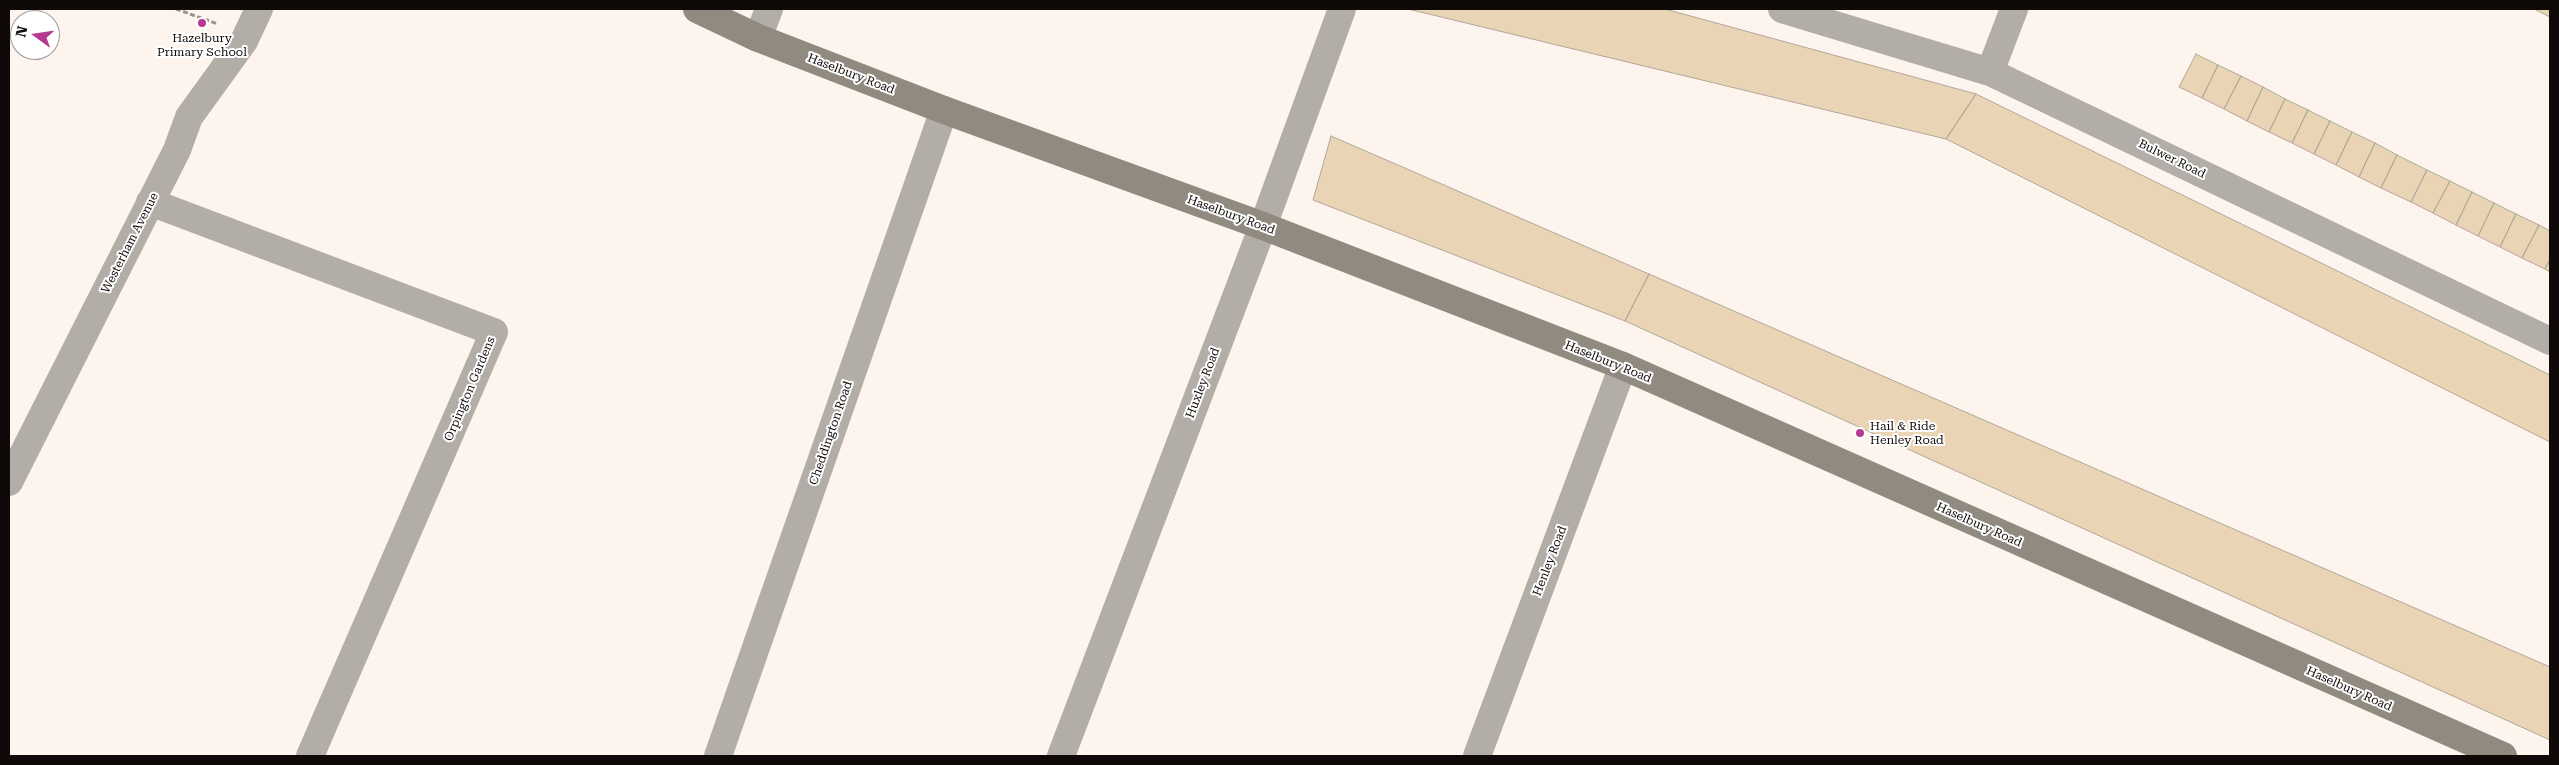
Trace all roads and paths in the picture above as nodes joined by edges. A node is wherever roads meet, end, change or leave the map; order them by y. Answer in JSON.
{"nodes":[{"id":1,"x":259,"y":9,"type":"edge"},
{"id":2,"x":697,"y":9,"type":"edge"},
{"id":3,"x":769,"y":9,"type":"edge"},
{"id":4,"x":1342,"y":9,"type":"edge"},
{"id":5,"x":1782,"y":9,"type":"edge"},
{"id":6,"x":2014,"y":9,"type":"edge"},
{"id":7,"x":758,"y":38,"type":"junction"},
{"id":8,"x":1990,"y":72,"type":"junction"},
{"id":9,"x":944,"y":110,"type":"junction"},
{"id":10,"x":150,"y":202,"type":"junction"},
{"id":11,"x":1263,"y":226,"type":"junction"},
{"id":12,"x":2550,"y":341,"type":"edge"},
{"id":13,"x":1624,"y":366,"type":"junction"},
{"id":14,"x":9,"y":482,"type":"edge"},
{"id":15,"x":310,"y":756,"type":"edge"},
{"id":16,"x":718,"y":756,"type":"edge"},
{"id":17,"x":1062,"y":756,"type":"edge"},
{"id":18,"x":1477,"y":756,"type":"edge"},
{"id":19,"x":2503,"y":756,"type":"edge"}],
"edges":[{"from":1,"to":10,"type":"street","name":"Westerham Avenue"},
{"from":2,"to":7,"type":"street","name":"Haselbury Road"},
{"from":3,"to":7,"type":"street"},
{"from":4,"to":11,"type":"street","name":"Huxley Road"},
{"from":5,"to":8,"type":"street","name":"Bulwer Road"},
{"from":6,"to":8,"type":"street"},
{"from":7,"to":9,"type":"street","name":"Haselbury Road"},
{"from":8,"to":12,"type":"street","name":"Bulwer Road"},
{"from":9,"to":11,"type":"street","name":"Haselbury Road"},
{"from":9,"to":16,"type":"street","name":"Cheddington Road"},
{"from":10,"to":14,"type":"street","name":"Westerham Avenue"},
{"from":10,"to":15,"type":"street","name":"Orpington Gardens"},
{"from":11,"to":13,"type":"street","name":"Haselbury Road"},
{"from":11,"to":17,"type":"street","name":"Huxley Road"},
{"from":13,"to":18,"type":"street","name":"Henley Road"},
{"from":13,"to":19,"type":"street","name":"Haselbury Road"}]}
